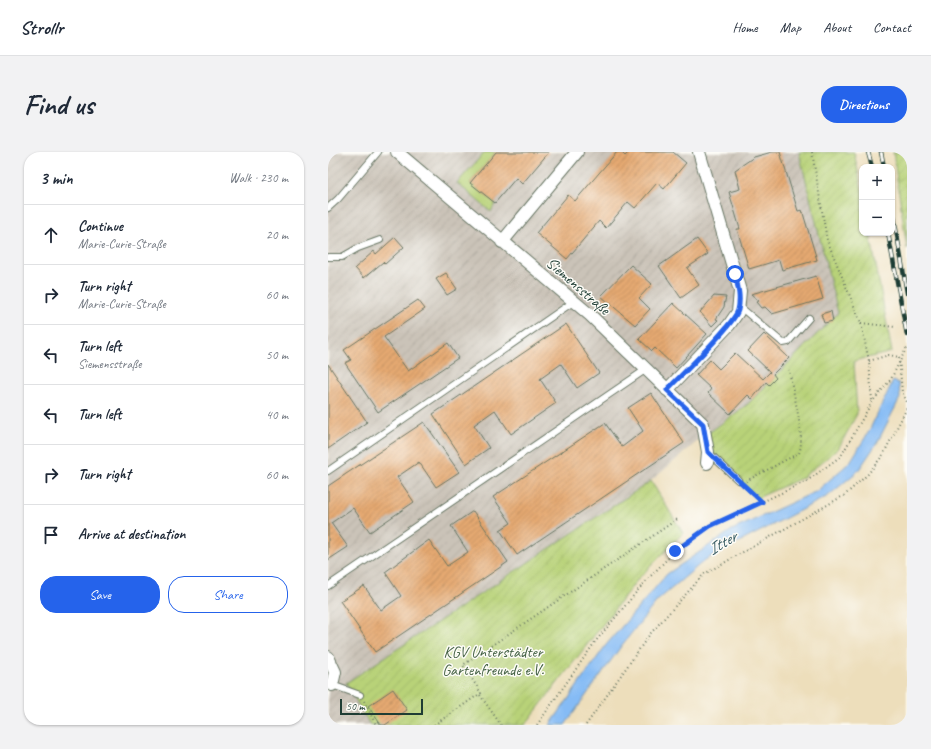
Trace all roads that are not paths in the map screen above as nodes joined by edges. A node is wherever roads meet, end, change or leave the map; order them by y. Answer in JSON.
{"nodes":[{"id":1,"x":378,"y":152,"type":"edge"},
{"id":2,"x":398,"y":152,"type":"edge"},
{"id":3,"x":577,"y":152,"type":"edge"},
{"id":4,"x":699,"y":152,"type":"edge"},
{"id":5,"x":328,"y":208,"type":"edge"},
{"id":6,"x":380,"y":240,"type":"dead end"},
{"id":7,"x":502,"y":242,"type":"junction"},
{"id":8,"x":328,"y":257,"type":"edge"},
{"id":9,"x":573,"y":302,"type":"junction"},
{"id":10,"x":739,"y":306,"type":"junction"},
{"id":11,"x":809,"y":318,"type":"dead end"},
{"id":12,"x":645,"y":370,"type":"junction"},
{"id":13,"x":667,"y":390,"type":"junction"},
{"id":14,"x":708,"y":457,"type":"joint"},
{"id":15,"x":328,"y":471,"type":"edge"},
{"id":16,"x":740,"y":482,"type":"road end"},
{"id":17,"x":328,"y":586,"type":"edge"},
{"id":18,"x":328,"y":657,"type":"edge"},
{"id":19,"x":332,"y":678,"type":"edge"},
{"id":20,"x":360,"y":695,"type":"road end"}],
"edges":[{"from":1,"to":5,"type":"lane"},
{"from":2,"to":7,"type":"street","name":"Siemensstraße"},
{"from":3,"to":7,"type":"street"},
{"from":4,"to":10,"type":"street"},
{"from":6,"to":8,"type":"lane"},
{"from":7,"to":9,"type":"street","name":"Siemensstraße"},
{"from":9,"to":12,"type":"street","name":"Siemensstraße"},
{"from":9,"to":15,"type":"lane"},
{"from":10,"to":11,"type":"lane"},
{"from":10,"to":13,"type":"street"},
{"from":12,"to":13,"type":"street","name":"Siemensstraße"},
{"from":12,"to":17,"type":"lane"},
{"from":13,"to":14,"type":"street","name":"Siemensstraße"},
{"from":14,"to":16,"type":"lane"},
{"from":18,"to":19,"type":"street"},
{"from":19,"to":20,"type":"lane"}]}
